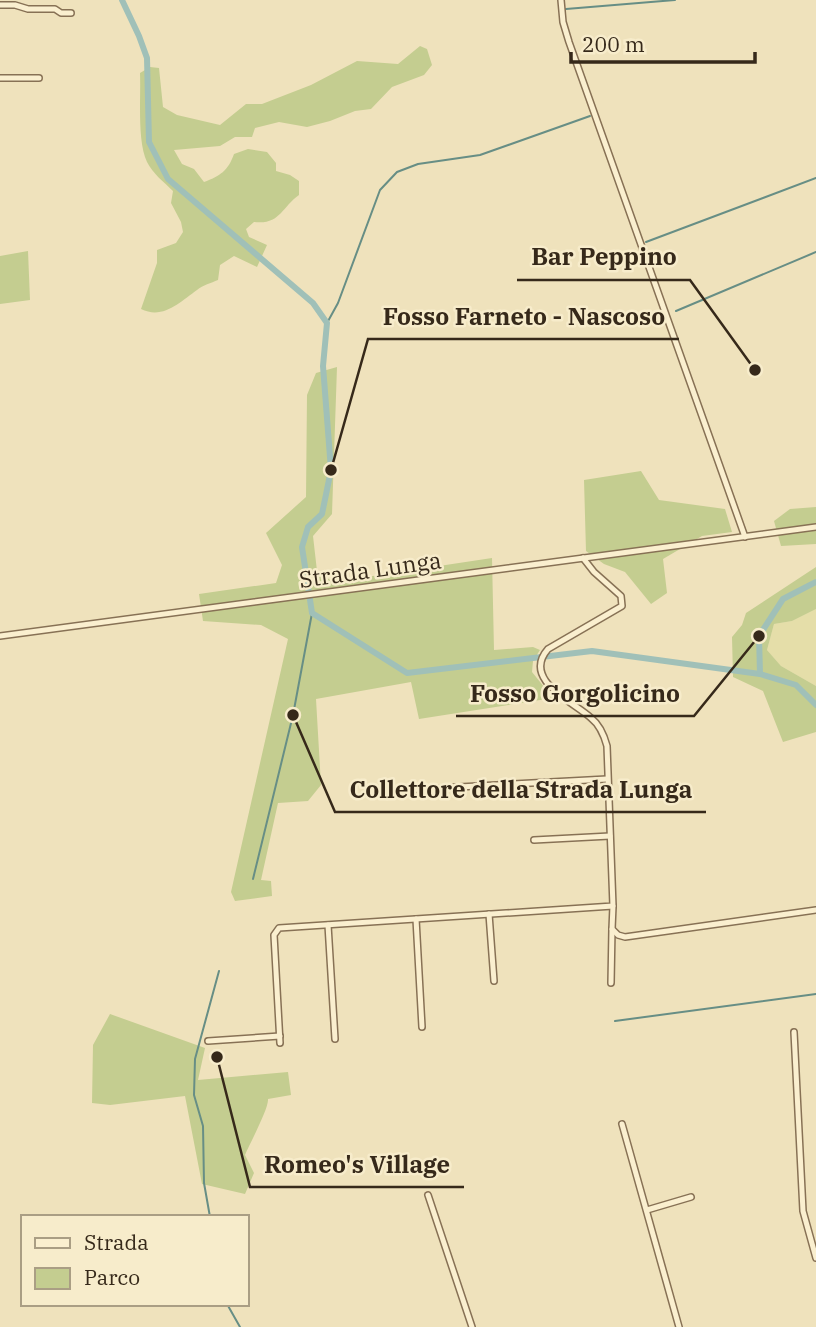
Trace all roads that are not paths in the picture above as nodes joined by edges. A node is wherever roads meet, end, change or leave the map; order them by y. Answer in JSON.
{"nodes":[{"id":1,"x":561,"y":0,"type":"edge"},
{"id":2,"x":0,"y":5,"type":"edge"},
{"id":3,"x":71,"y":13,"type":"dead end"},
{"id":4,"x":0,"y":78,"type":"edge"},
{"id":5,"x":39,"y":78,"type":"dead end"},
{"id":6,"x":816,"y":527,"type":"edge"},
{"id":7,"x":745,"y":537,"type":"junction"},
{"id":8,"x":583,"y":558,"type":"junction"},
{"id":9,"x":0,"y":636,"type":"edge"},
{"id":10,"x":607,"y":779,"type":"junction"},
{"id":11,"x":403,"y":790,"type":"dead end"},
{"id":12,"x":610,"y":836,"type":"junction"},
{"id":13,"x":534,"y":840,"type":"dead end"},
{"id":14,"x":612,"y":906,"type":"junction"},
{"id":15,"x":816,"y":910,"type":"edge"},
{"id":16,"x":489,"y":914,"type":"junction"},
{"id":17,"x":416,"y":919,"type":"junction"},
{"id":18,"x":328,"y":925,"type":"junction"},
{"id":19,"x":612,"y":929,"type":"junction"},
{"id":20,"x":494,"y":981,"type":"dead end"},
{"id":21,"x":611,"y":983,"type":"dead end"},
{"id":22,"x":422,"y":1027,"type":"dead end"},
{"id":23,"x":794,"y":1032,"type":"dead end"},
{"id":24,"x":280,"y":1036,"type":"junction"},
{"id":25,"x":335,"y":1039,"type":"dead end"},
{"id":26,"x":208,"y":1041,"type":"dead end"},
{"id":27,"x":280,"y":1044,"type":"dead end"},
{"id":28,"x":622,"y":1124,"type":"dead end"},
{"id":29,"x":428,"y":1195,"type":"dead end"},
{"id":30,"x":691,"y":1196,"type":"dead end"},
{"id":31,"x":647,"y":1210,"type":"junction"},
{"id":32,"x":816,"y":1258,"type":"edge"},
{"id":33,"x":472,"y":1327,"type":"edge"},
{"id":34,"x":679,"y":1327,"type":"edge"}],
"edges":[{"from":1,"to":7,"type":"street"},
{"from":2,"to":3,"type":"street"},
{"from":4,"to":5,"type":"street"},
{"from":6,"to":7,"type":"street","name":"Strada Lunga"},
{"from":7,"to":8,"type":"street","name":"Strada Lunga"},
{"from":8,"to":9,"type":"street","name":"Strada Lunga"},
{"from":8,"to":10,"type":"street"},
{"from":10,"to":11,"type":"street"},
{"from":10,"to":12,"type":"street"},
{"from":12,"to":13,"type":"street"},
{"from":12,"to":14,"type":"street"},
{"from":14,"to":16,"type":"street"},
{"from":14,"to":19,"type":"street"},
{"from":15,"to":19,"type":"street"},
{"from":16,"to":17,"type":"street"},
{"from":16,"to":20,"type":"street"},
{"from":17,"to":18,"type":"street"},
{"from":17,"to":22,"type":"street"},
{"from":18,"to":24,"type":"street"},
{"from":18,"to":25,"type":"street"},
{"from":19,"to":21,"type":"street"},
{"from":23,"to":32,"type":"street"},
{"from":24,"to":26,"type":"street"},
{"from":24,"to":27,"type":"street"},
{"from":28,"to":31,"type":"street"},
{"from":29,"to":33,"type":"street"},
{"from":30,"to":31,"type":"street"},
{"from":31,"to":34,"type":"street"}]}
